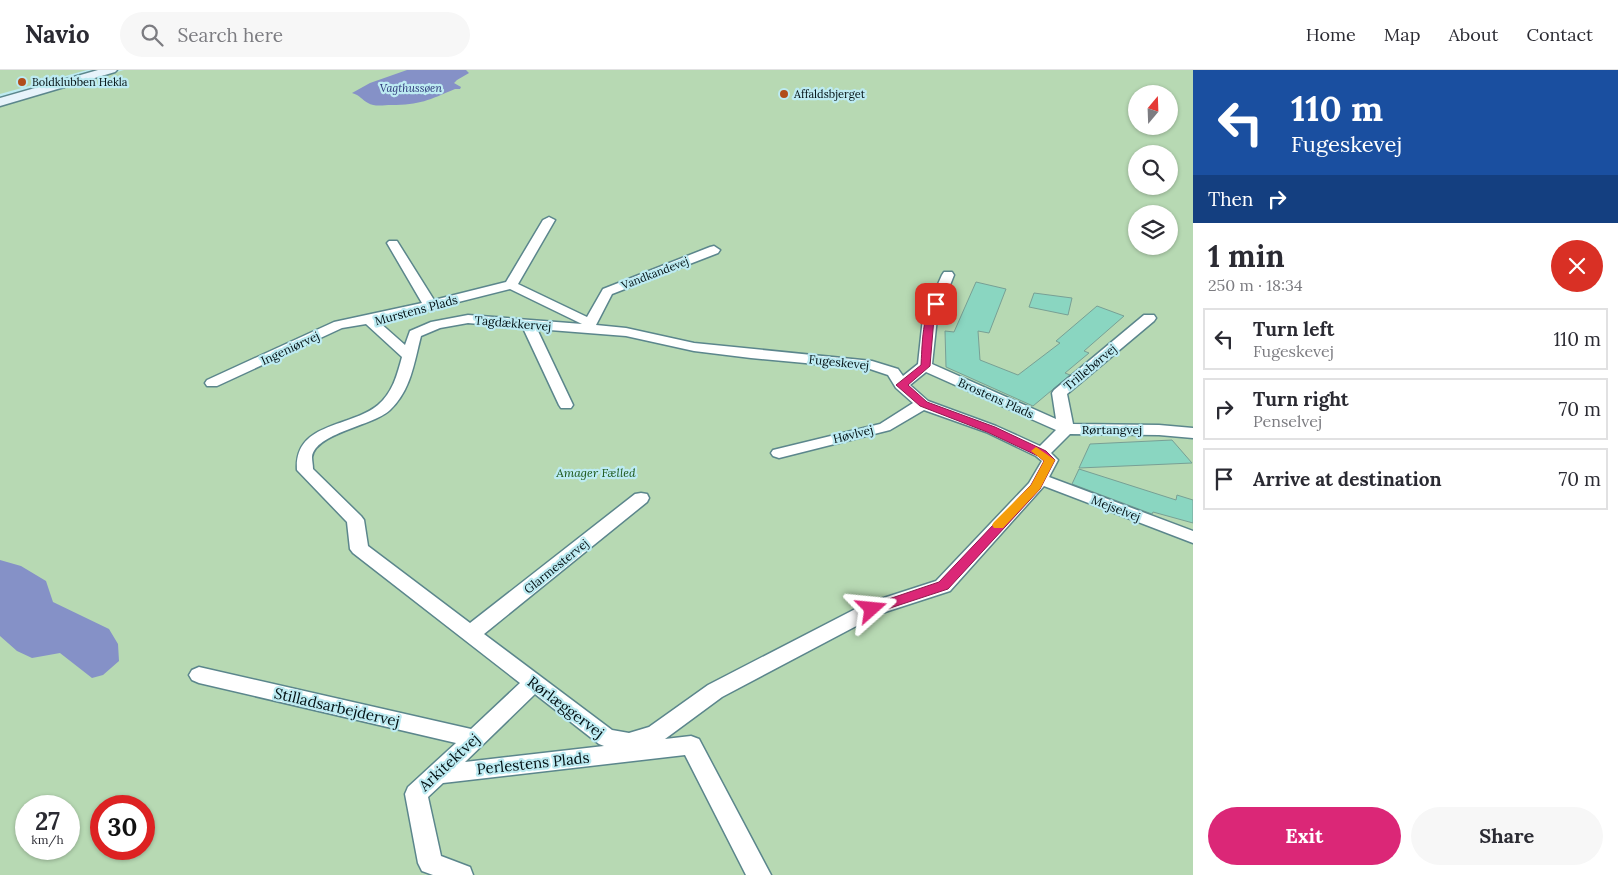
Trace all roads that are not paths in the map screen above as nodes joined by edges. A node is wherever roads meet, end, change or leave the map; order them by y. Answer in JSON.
{"nodes":[{"id":1,"x":111,"y":70,"type":"edge"},
{"id":2,"x":0,"y":102,"type":"edge"},
{"id":3,"x":549,"y":220,"type":"dead end"},
{"id":4,"x":393,"y":243,"type":"dead end"},
{"id":5,"x":714,"y":250,"type":"dead end"},
{"id":6,"x":948,"y":275,"type":"dead end"},
{"id":7,"x":510,"y":285,"type":"junction"},
{"id":8,"x":430,"y":305,"type":"junction"},
{"id":9,"x":1149,"y":318,"type":"dead end"},
{"id":10,"x":370,"y":320,"type":"junction"},
{"id":11,"x":528,"y":324,"type":"junction"},
{"id":12,"x":588,"y":326,"type":"junction"},
{"id":13,"x":751,"y":354,"type":"joint"},
{"id":14,"x":408,"y":356,"type":"junction"},
{"id":15,"x":925,"y":366,"type":"junction"},
{"id":16,"x":212,"y":383,"type":"dead end"},
{"id":17,"x":902,"y":385,"type":"junction"},
{"id":18,"x":924,"y":404,"type":"junction"},
{"id":19,"x":566,"y":405,"type":"dead end"},
{"id":20,"x":1066,"y":429,"type":"junction"},
{"id":21,"x":1193,"y":433,"type":"edge"},
{"id":22,"x":779,"y":453,"type":"dead end"},
{"id":23,"x":1042,"y":453,"type":"junction"},
{"id":24,"x":1040,"y":478,"type":"junction"},
{"id":25,"x":331,"y":498,"type":"joint"},
{"id":26,"x":641,"y":498,"type":"dead end"},
{"id":27,"x":1193,"y":538,"type":"edge"},
{"id":28,"x":470,"y":634,"type":"junction"},
{"id":29,"x":199,"y":675,"type":"dead end"},
{"id":30,"x":534,"y":682,"type":"junction"},
{"id":31,"x":474,"y":738,"type":"junction"},
{"id":32,"x":437,"y":774,"type":"junction"},
{"id":33,"x":461,"y":875,"type":"edge"},
{"id":34,"x":759,"y":875,"type":"edge"}],
"edges":[{"from":1,"to":2,"type":"street"},
{"from":3,"to":7,"type":"street"},
{"from":4,"to":8,"type":"street"},
{"from":5,"to":12,"type":"street","name":"Vandkandevej"},
{"from":6,"to":15,"type":"street"},
{"from":7,"to":8,"type":"street","name":"Murstens Plads"},
{"from":7,"to":12,"type":"street"},
{"from":8,"to":10,"type":"street","name":"Murstens Plads"},
{"from":9,"to":20,"type":"street","name":"Trillebørvej"},
{"from":10,"to":14,"type":"street","name":"Murstens Plads"},
{"from":10,"to":16,"type":"street","name":"Ingeniørvej"},
{"from":11,"to":12,"type":"street","name":"Tagdækkervej"},
{"from":11,"to":14,"type":"street","name":"Tagdækkervej"},
{"from":11,"to":19,"type":"street"},
{"from":12,"to":13,"type":"street","name":"Tagdækkervej"},
{"from":13,"to":17,"type":"street","name":"Fugeskevej"},
{"from":14,"to":25,"type":"street","name":"Tagdækkervej"},
{"from":15,"to":17,"type":"street"},
{"from":15,"to":20,"type":"street","name":"Brostens Plads"},
{"from":17,"to":18,"type":"street","name":"Fugeskevej"},
{"from":18,"to":22,"type":"street","name":"Høvlvej"},
{"from":18,"to":23,"type":"street","name":"Fugeskevej"},
{"from":20,"to":21,"type":"street","name":"Rørtangvej"},
{"from":20,"to":23,"type":"street","name":"Rørtangvej"},
{"from":23,"to":24,"type":"street"},
{"from":24,"to":27,"type":"street","name":"Mejselvej"},
{"from":24,"to":30,"type":"street","name":"Rørlæggervej"},
{"from":25,"to":28,"type":"street","name":"Rørlæggervej"},
{"from":26,"to":28,"type":"street","name":"Glarmestervej"},
{"from":28,"to":30,"type":"street","name":"Rørlæggervej"},
{"from":29,"to":31,"type":"street","name":"Stilladsarbejdervej"},
{"from":30,"to":31,"type":"street","name":"Arkitektvej"},
{"from":31,"to":32,"type":"street","name":"Arkitektvej"},
{"from":32,"to":33,"type":"street","name":"Arkitektvej"},
{"from":32,"to":34,"type":"street","name":"Perlestens Plads"}]}
